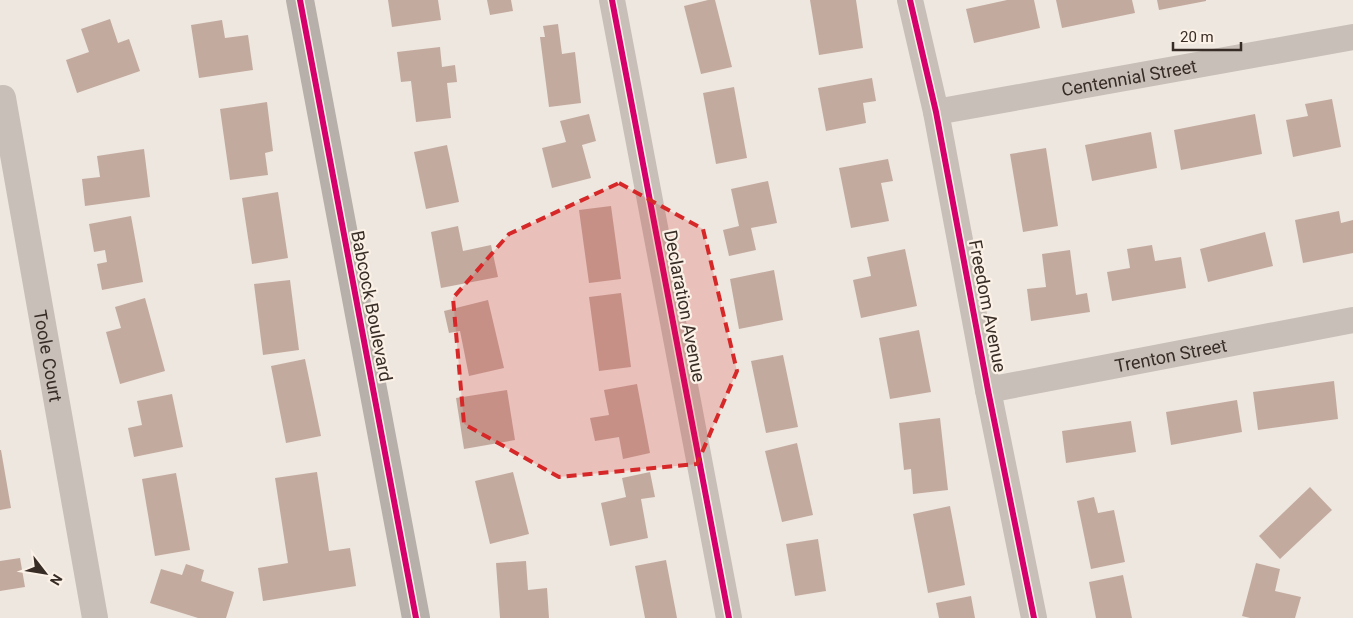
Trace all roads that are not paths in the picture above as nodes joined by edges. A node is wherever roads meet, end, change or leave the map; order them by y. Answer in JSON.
{"nodes":[{"id":1,"x":300,"y":0,"type":"edge"},
{"id":2,"x":612,"y":0,"type":"edge"},
{"id":3,"x":910,"y":0,"type":"edge"},
{"id":4,"x":1353,"y":37,"type":"edge"},
{"id":5,"x":0,"y":99,"type":"edge"},
{"id":6,"x":936,"y":112,"type":"junction"},
{"id":7,"x":1353,"y":320,"type":"edge"},
{"id":8,"x":988,"y":390,"type":"junction"},
{"id":9,"x":95,"y":618,"type":"edge"},
{"id":10,"x":416,"y":618,"type":"edge"},
{"id":11,"x":729,"y":618,"type":"edge"},
{"id":12,"x":1034,"y":618,"type":"edge"}],
"edges":[{"from":1,"to":10,"type":"street","name":"Babcock Boulevard"},
{"from":2,"to":11,"type":"street","name":"Declaration Avenue"},
{"from":3,"to":6,"type":"street","name":"Freedom Avenue"},
{"from":4,"to":6,"type":"street","name":"Centennial Street"},
{"from":5,"to":9,"type":"street","name":"Toole Court"},
{"from":6,"to":8,"type":"street","name":"Freedom Avenue"},
{"from":7,"to":8,"type":"street","name":"Trenton Street"},
{"from":8,"to":12,"type":"street","name":"Freedom Avenue"}]}
